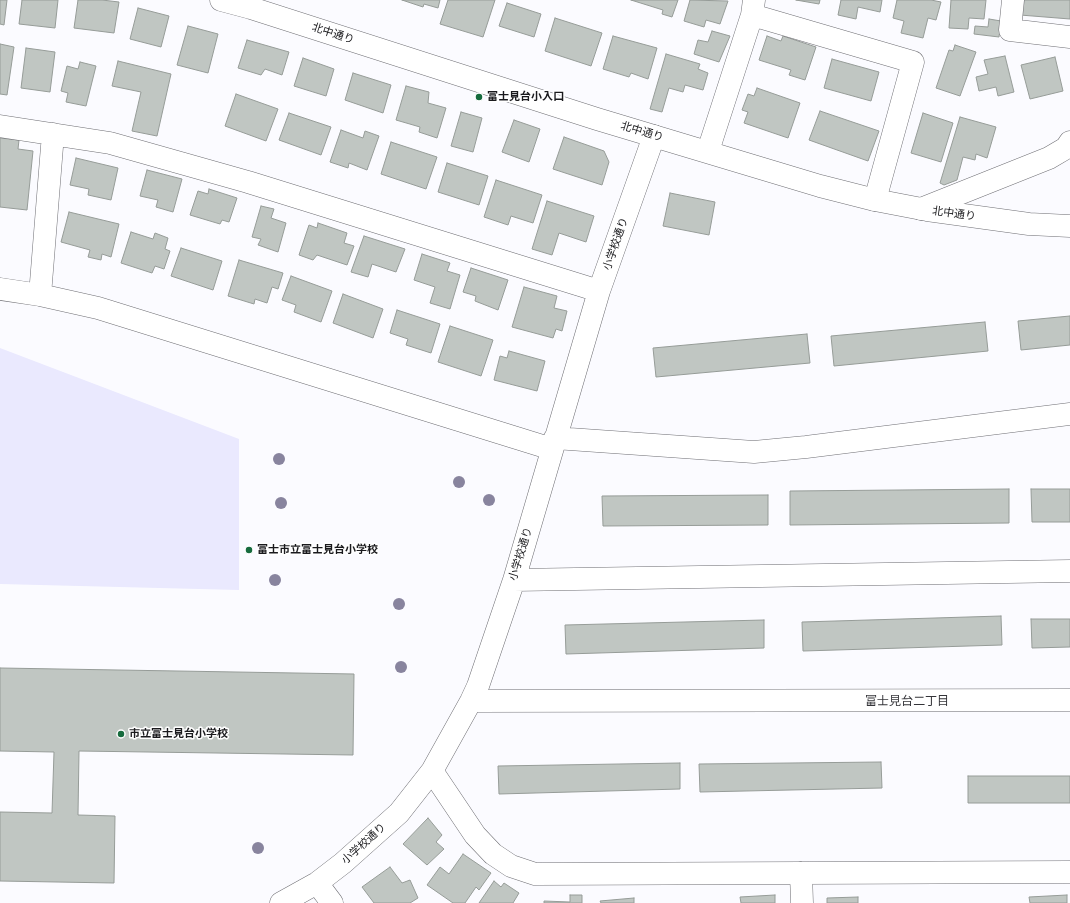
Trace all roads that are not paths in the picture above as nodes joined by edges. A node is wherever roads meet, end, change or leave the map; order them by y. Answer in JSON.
{"nodes":[{"id":1,"x":221,"y":0,"type":"edge"},
{"id":2,"x":1013,"y":0,"type":"edge"},
{"id":3,"x":252,"y":4,"type":"edge"},
{"id":4,"x":753,"y":8,"type":"edge"},
{"id":5,"x":1070,"y":37,"type":"edge"},
{"id":6,"x":0,"y":126,"type":"edge"},
{"id":7,"x":53,"y":134,"type":"junction"},
{"id":8,"x":654,"y":136,"type":"junction"},
{"id":9,"x":1070,"y":142,"type":"edge"},
{"id":10,"x":708,"y":151,"type":"junction"},
{"id":11,"x":875,"y":200,"type":"junction"},
{"id":12,"x":921,"y":209,"type":"junction"},
{"id":13,"x":1070,"y":226,"type":"edge"},
{"id":14,"x":0,"y":289,"type":"edge"},
{"id":15,"x":599,"y":291,"type":"junction"},
{"id":16,"x":40,"y":295,"type":"junction"},
{"id":17,"x":1070,"y":414,"type":"edge"},
{"id":18,"x":554,"y":444,"type":"junction"},
{"id":19,"x":1070,"y":571,"type":"edge"},
{"id":20,"x":514,"y":580,"type":"junction"},
{"id":21,"x":1070,"y":700,"type":"edge"},
{"id":22,"x":471,"y":701,"type":"junction"},
{"id":23,"x":432,"y":771,"type":"junction"},
{"id":24,"x":1070,"y":872,"type":"edge"},
{"id":25,"x":801,"y":873,"type":"junction"},
{"id":26,"x":317,"y":883,"type":"junction"},
{"id":27,"x":281,"y":903,"type":"edge"},
{"id":28,"x":332,"y":903,"type":"edge"},
{"id":29,"x":802,"y":903,"type":"edge"}],
"edges":[{"from":1,"to":3,"type":"street","name":"北中通り"},
{"from":2,"to":5,"type":"street"},
{"from":3,"to":8,"type":"street","name":"北中通り"},
{"from":4,"to":10,"type":"street"},
{"from":4,"to":11,"type":"street"},
{"from":6,"to":7,"type":"street"},
{"from":7,"to":15,"type":"street"},
{"from":7,"to":16,"type":"street"},
{"from":8,"to":10,"type":"street","name":"北中通り"},
{"from":8,"to":15,"type":"street","name":"小学校通り"},
{"from":9,"to":12,"type":"street"},
{"from":10,"to":11,"type":"street","name":"北中通り"},
{"from":11,"to":12,"type":"street","name":"北中通り"},
{"from":12,"to":13,"type":"street","name":"北中通り"},
{"from":14,"to":16,"type":"street"},
{"from":15,"to":18,"type":"street","name":"小学校通り"},
{"from":16,"to":18,"type":"street"},
{"from":17,"to":18,"type":"street"},
{"from":18,"to":20,"type":"street","name":"小学校通り"},
{"from":19,"to":20,"type":"street"},
{"from":20,"to":22,"type":"street","name":"小学校通り"},
{"from":21,"to":22,"type":"street"},
{"from":22,"to":23,"type":"street","name":"小学校通り"},
{"from":23,"to":25,"type":"street"},
{"from":23,"to":26,"type":"street","name":"小学校通り"},
{"from":24,"to":25,"type":"street"},
{"from":25,"to":29,"type":"street"},
{"from":26,"to":27,"type":"street","name":"小学校通り"},
{"from":26,"to":28,"type":"street"}]}
